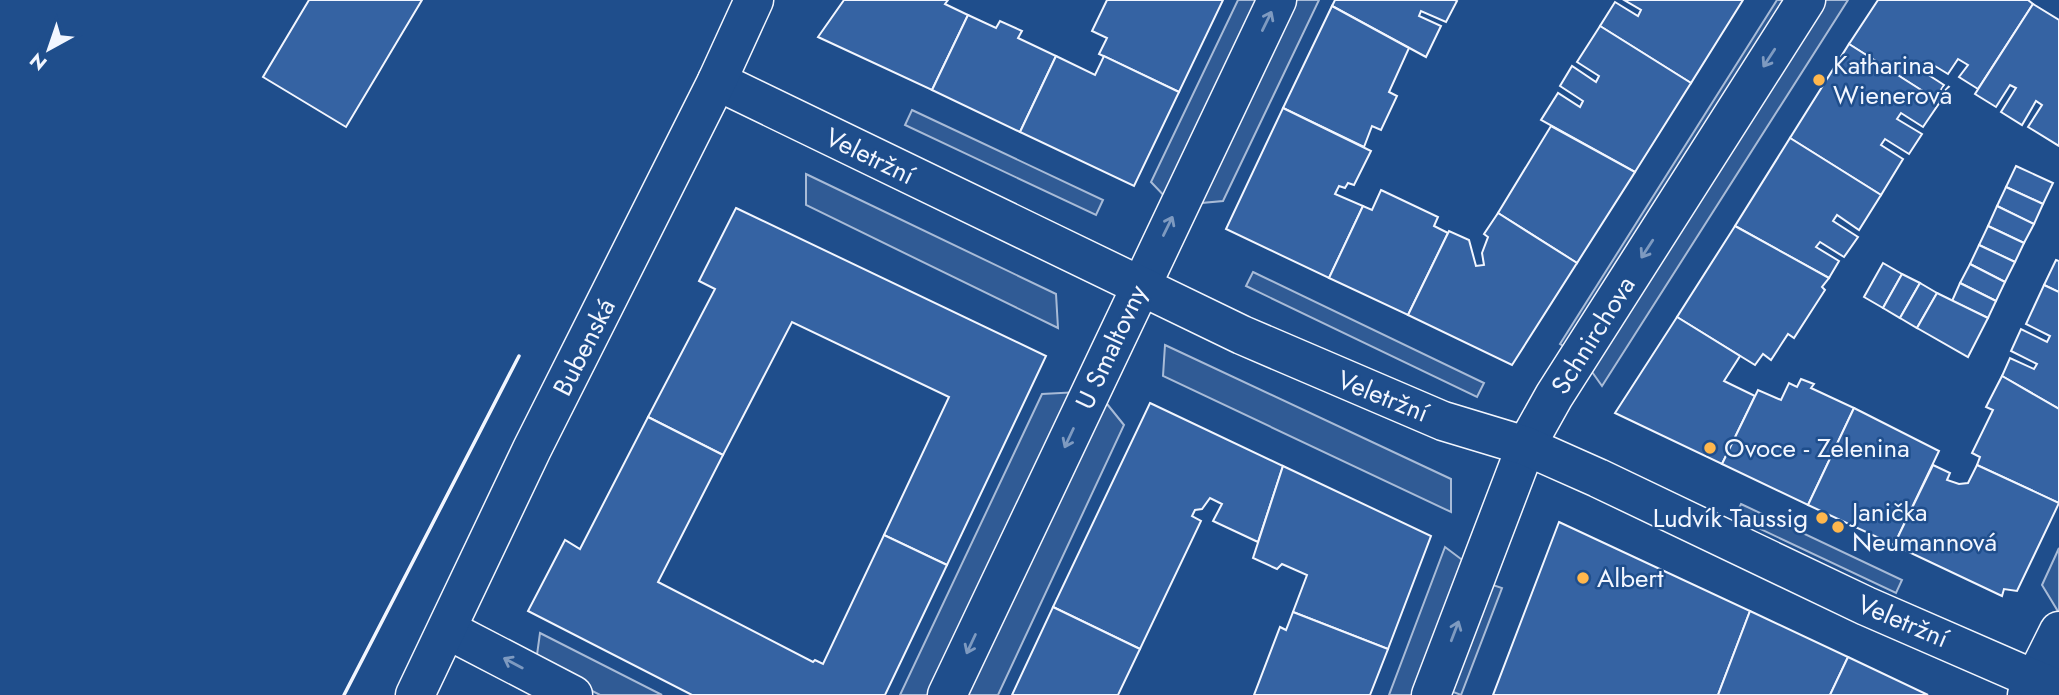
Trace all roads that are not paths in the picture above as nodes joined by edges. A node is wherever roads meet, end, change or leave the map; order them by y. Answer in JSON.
{"nodes":[{"id":1,"x":754,"y":0,"type":"edge"},
{"id":2,"x":1277,"y":0,"type":"edge"},
{"id":3,"x":1806,"y":0,"type":"edge"},
{"id":4,"x":717,"y":80,"type":"junction"},
{"id":5,"x":1138,"y":287,"type":"junction"},
{"id":6,"x":1526,"y":446,"type":"junction"},
{"id":7,"x":447,"y":630,"type":"junction"},
{"id":8,"x":2059,"y":631,"type":"edge"},
{"id":9,"x":2041,"y":688,"type":"edge"},
{"id":10,"x":415,"y":695,"type":"edge"},
{"id":11,"x":573,"y":695,"type":"edge"},
{"id":12,"x":947,"y":695,"type":"edge"},
{"id":13,"x":1431,"y":695,"type":"edge"}],
"edges":[{"from":1,"to":4,"type":"main road","name":"Bubenská"},
{"from":5,"to":2,"type":"main road","name":"U Smaltovny","one_way":true},
{"from":3,"to":6,"type":"main road","name":"Schnirchova","one_way":true},
{"from":4,"to":5,"type":"main road","name":"Veletržní"},
{"from":4,"to":7,"type":"main road","name":"Bubenská"},
{"from":5,"to":6,"type":"main road","name":"Veletržní"},
{"from":5,"to":12,"type":"main road","name":"U Smaltovny","one_way":true},
{"from":6,"to":9,"type":"main road","name":"Veletržní"},
{"from":13,"to":6,"type":"main road","name":"Schnirchova","one_way":true},
{"from":7,"to":10,"type":"main road","name":"Bubenská"},
{"from":11,"to":7,"type":"main road","one_way":true},
{"from":8,"to":9,"type":"main road"}]}
